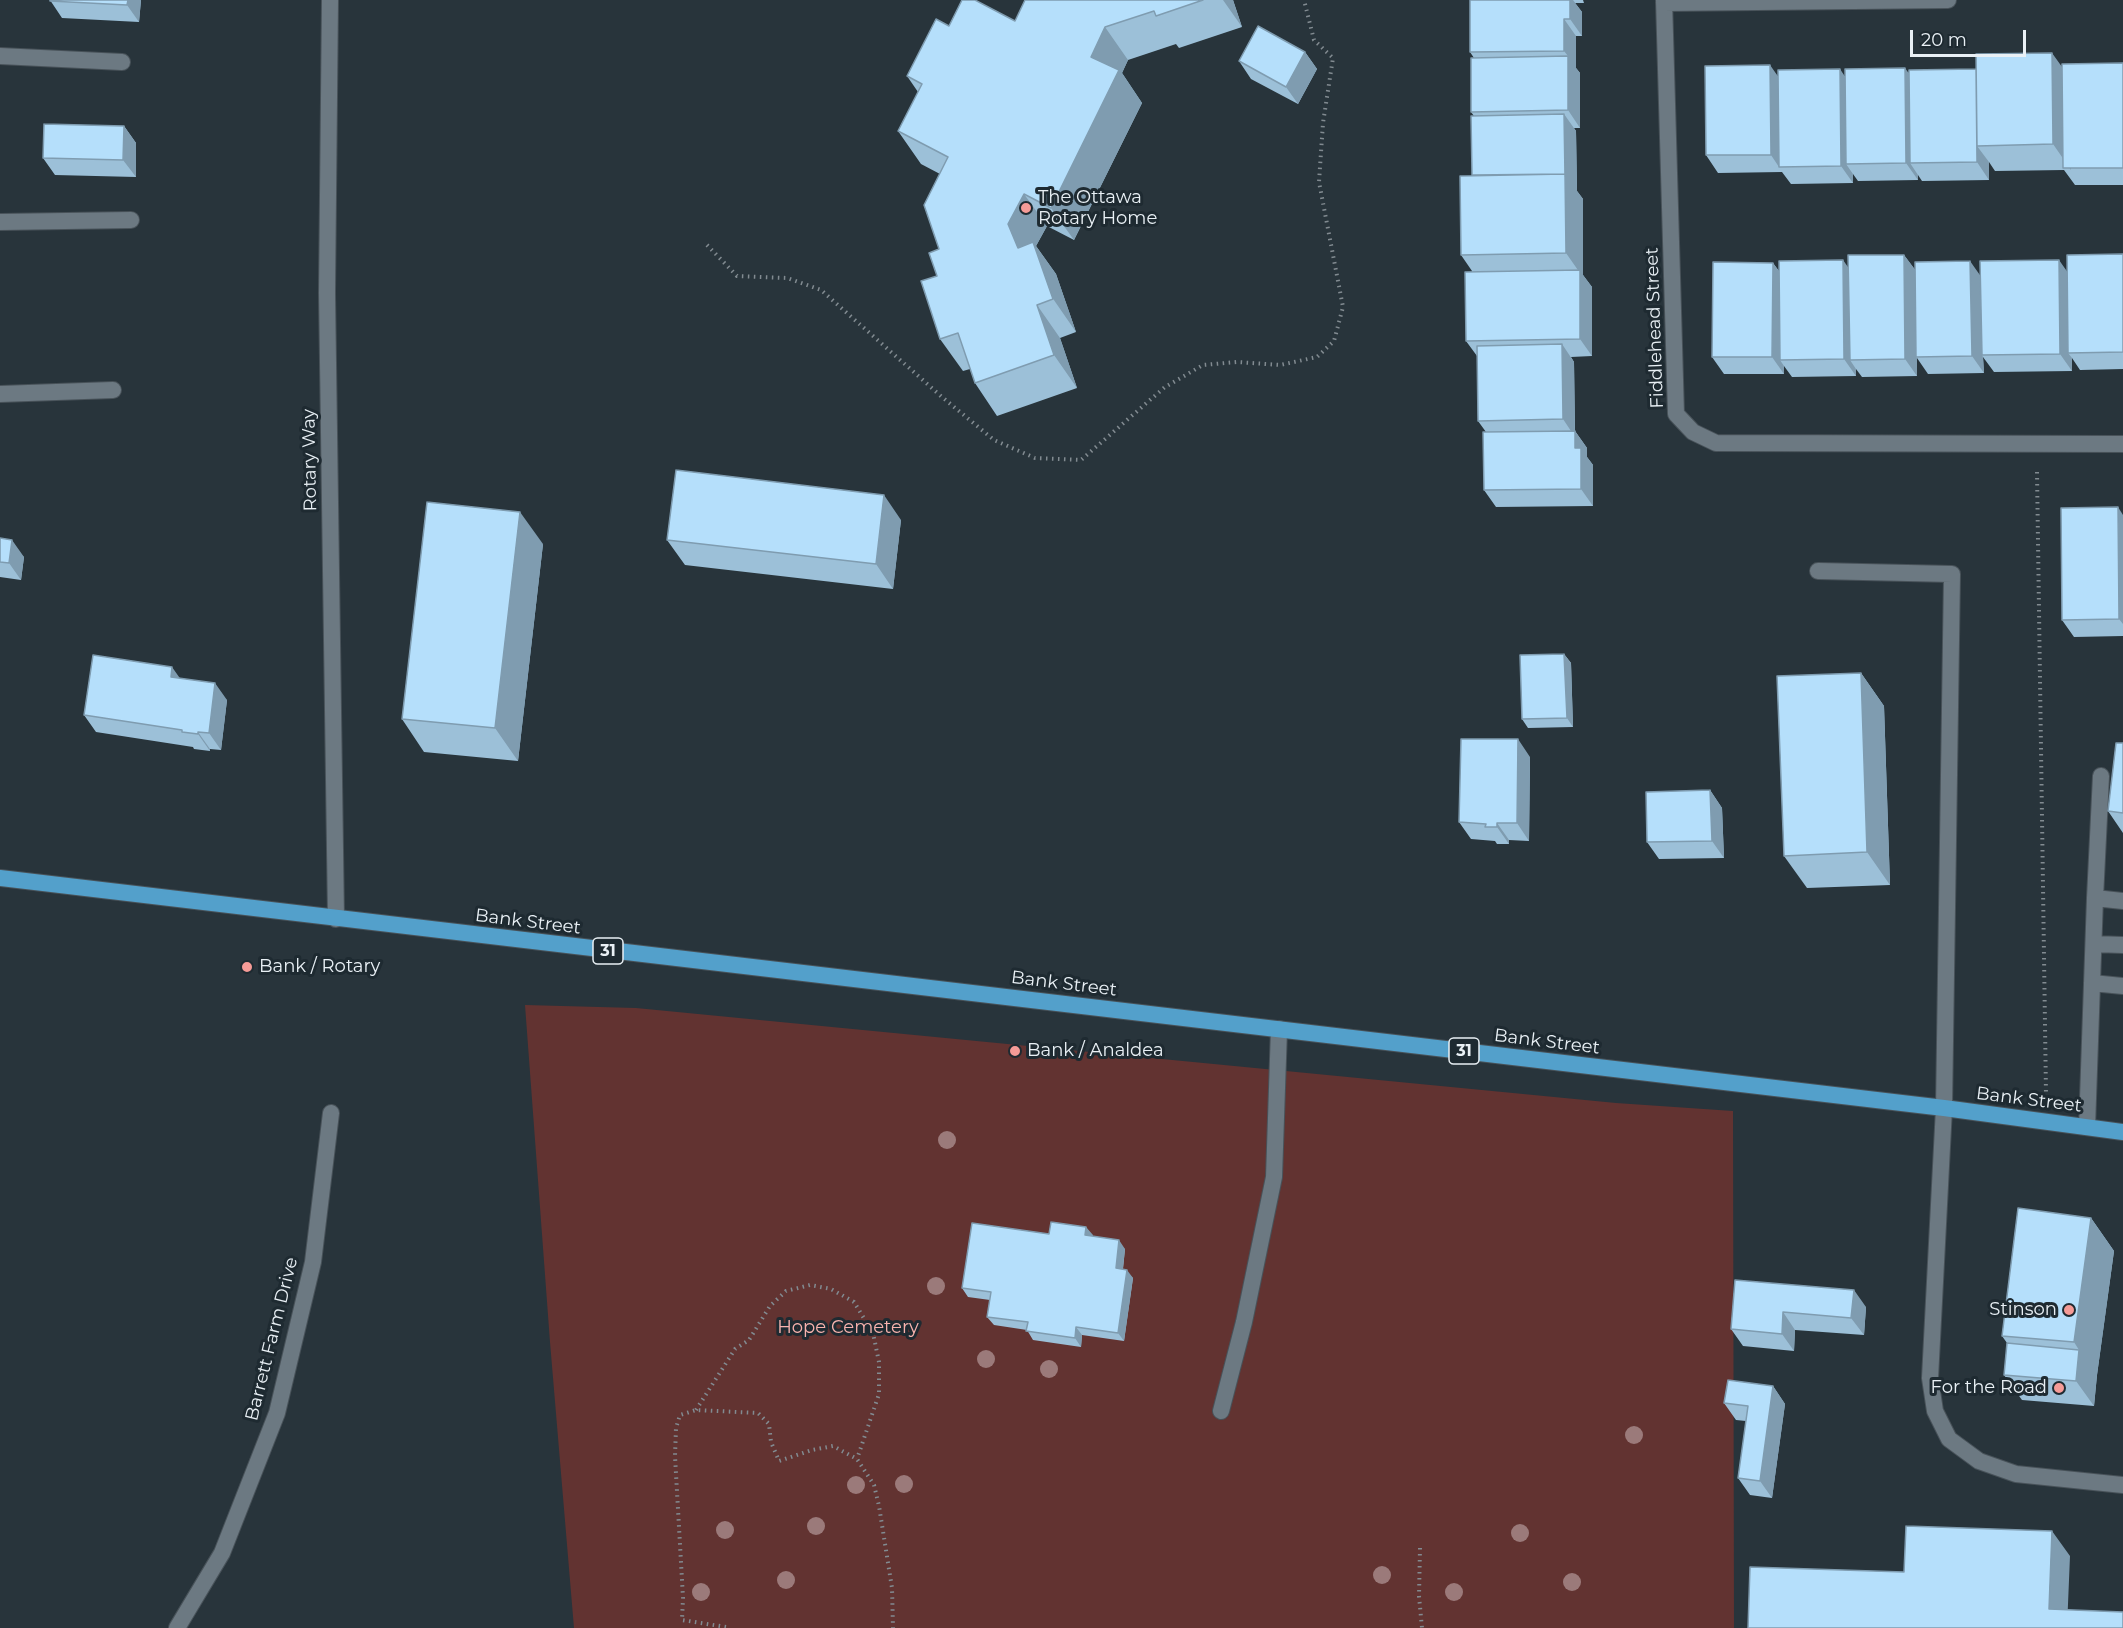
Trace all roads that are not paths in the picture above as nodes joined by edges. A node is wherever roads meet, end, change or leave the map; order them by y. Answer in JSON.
{"nodes":[{"id":1,"x":330,"y":0,"type":"edge"},
{"id":2,"x":1948,"y":0,"type":"edge"},
{"id":3,"x":1664,"y":1,"type":"edge"},
{"id":4,"x":0,"y":56,"type":"edge"},
{"id":5,"x":122,"y":62,"type":"dead end"},
{"id":6,"x":131,"y":220,"type":"dead end"},
{"id":7,"x":0,"y":222,"type":"edge"},
{"id":8,"x":113,"y":390,"type":"dead end"},
{"id":9,"x":0,"y":394,"type":"edge"},
{"id":10,"x":2123,"y":444,"type":"edge"},
{"id":11,"x":1818,"y":571,"type":"dead end"},
{"id":12,"x":2101,"y":777,"type":"dead end"},
{"id":13,"x":0,"y":878,"type":"edge"},
{"id":14,"x":2095,"y":898,"type":"junction"},
{"id":15,"x":2123,"y":901,"type":"edge"},
{"id":16,"x":336,"y":919,"type":"junction"},
{"id":17,"x":2094,"y":944,"type":"junction"},
{"id":18,"x":2123,"y":945,"type":"edge"},
{"id":19,"x":2092,"y":983,"type":"junction"},
{"id":20,"x":2123,"y":986,"type":"edge"},
{"id":21,"x":1279,"y":1029,"type":"junction"},
{"id":22,"x":1944,"y":1108,"type":"junction"},
{"id":23,"x":332,"y":1113,"type":"dead end"},
{"id":24,"x":2087,"y":1127,"type":"junction"},
{"id":25,"x":2123,"y":1132,"type":"edge"},
{"id":26,"x":1221,"y":1411,"type":"dead end"},
{"id":27,"x":2123,"y":1485,"type":"edge"},
{"id":28,"x":177,"y":1628,"type":"edge"}],
"edges":[{"from":1,"to":16,"type":"street","name":"Rotary Way"},
{"from":2,"to":3,"type":"street"},
{"from":3,"to":10,"type":"street","name":"Fiddlehead Street"},
{"from":4,"to":5,"type":"street"},
{"from":6,"to":7,"type":"street"},
{"from":8,"to":9,"type":"street"},
{"from":11,"to":22,"type":"street"},
{"from":12,"to":14,"type":"street"},
{"from":13,"to":16,"type":"main road","name":"Bank Street","number":"31"},
{"from":14,"to":15,"type":"street"},
{"from":14,"to":17,"type":"street"},
{"from":16,"to":21,"type":"main road","name":"Bank Street","number":"31"},
{"from":17,"to":18,"type":"street"},
{"from":17,"to":19,"type":"street"},
{"from":19,"to":20,"type":"street"},
{"from":19,"to":24,"type":"street"},
{"from":21,"to":22,"type":"main road","name":"Bank Street","number":"31"},
{"from":21,"to":26,"type":"street"},
{"from":22,"to":24,"type":"main road","name":"Bank Street","number":"31"},
{"from":22,"to":27,"type":"street"},
{"from":23,"to":28,"type":"street","name":"Barrett Farm Drive"},
{"from":24,"to":25,"type":"main road","name":"Bank Street","number":"31"}]}
